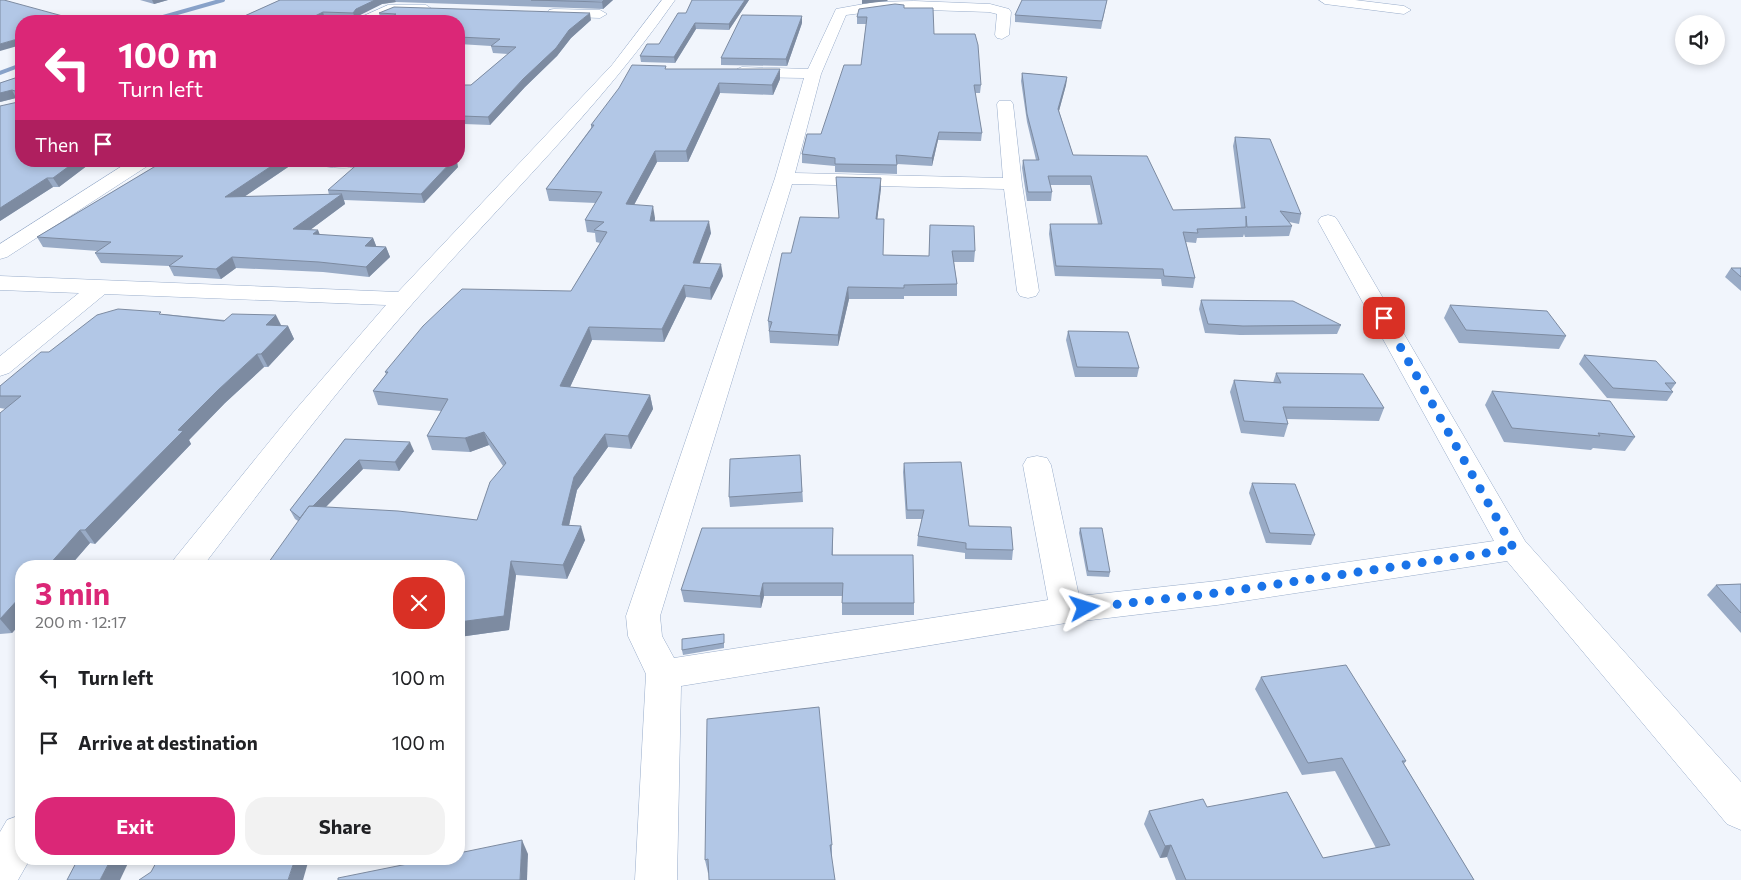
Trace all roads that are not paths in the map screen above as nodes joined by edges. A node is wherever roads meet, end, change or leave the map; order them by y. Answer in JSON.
{"nodes":[{"id":1,"x":669,"y":0,"type":"edge"},
{"id":2,"x":1325,"y":0,"type":"edge"},
{"id":3,"x":441,"y":10,"type":"edge"},
{"id":4,"x":1404,"y":10,"type":"dead end"},
{"id":5,"x":543,"y":13,"type":"edge"},
{"id":6,"x":600,"y":14,"type":"edge"},
{"id":7,"x":376,"y":15,"type":"edge"},
{"id":8,"x":1002,"y":35,"type":"dead end"},
{"id":9,"x":617,"y":68,"type":"junction"},
{"id":10,"x":637,"y":69,"type":"edge"},
{"id":11,"x":725,"y":72,"type":"edge"},
{"id":12,"x":813,"y":74,"type":"junction"},
{"id":13,"x":1005,"y":104,"type":"dead end"},
{"id":14,"x":134,"y":167,"type":"edge"},
{"id":15,"x":784,"y":178,"type":"junction"},
{"id":16,"x":1012,"y":184,"type":"junction"},
{"id":17,"x":1328,"y":221,"type":"dead end"},
{"id":18,"x":0,"y":252,"type":"edge"},
{"id":19,"x":0,"y":283,"type":"edge"},
{"id":20,"x":100,"y":287,"type":"junction"},
{"id":21,"x":1028,"y":291,"type":"dead end"},
{"id":22,"x":404,"y":299,"type":"junction"},
{"id":23,"x":0,"y":368,"type":"edge"},
{"id":24,"x":1037,"y":465,"type":"dead end"},
{"id":25,"x":1514,"y":549,"type":"junction"},
{"id":26,"x":191,"y":560,"type":"edge"},
{"id":27,"x":1066,"y":610,"type":"junction"},
{"id":28,"x":664,"y":674,"type":"junction"},
{"id":29,"x":1741,"y":811,"type":"edge"},
{"id":30,"x":15,"y":845,"type":"edge"},
{"id":31,"x":0,"y":872,"type":"edge"},
{"id":32,"x":656,"y":880,"type":"edge"}],
"edges":[{"from":1,"to":9,"type":"street"},
{"from":2,"to":4,"type":"street"},
{"from":3,"to":7,"type":"street"},
{"from":5,"to":6,"type":"street"},
{"from":8,"to":12,"type":"street"},
{"from":9,"to":10,"type":"street"},
{"from":9,"to":22,"type":"street"},
{"from":11,"to":12,"type":"street"},
{"from":12,"to":15,"type":"street"},
{"from":13,"to":16,"type":"street"},
{"from":14,"to":18,"type":"street"},
{"from":15,"to":16,"type":"street"},
{"from":15,"to":28,"type":"street"},
{"from":16,"to":21,"type":"street"},
{"from":17,"to":25,"type":"street"},
{"from":19,"to":20,"type":"street"},
{"from":20,"to":22,"type":"street"},
{"from":20,"to":23,"type":"street"},
{"from":22,"to":26,"type":"street"},
{"from":24,"to":27,"type":"street"},
{"from":25,"to":27,"type":"street"},
{"from":25,"to":29,"type":"street"},
{"from":27,"to":28,"type":"street"},
{"from":28,"to":32,"type":"street"},
{"from":30,"to":31,"type":"street"}]}
